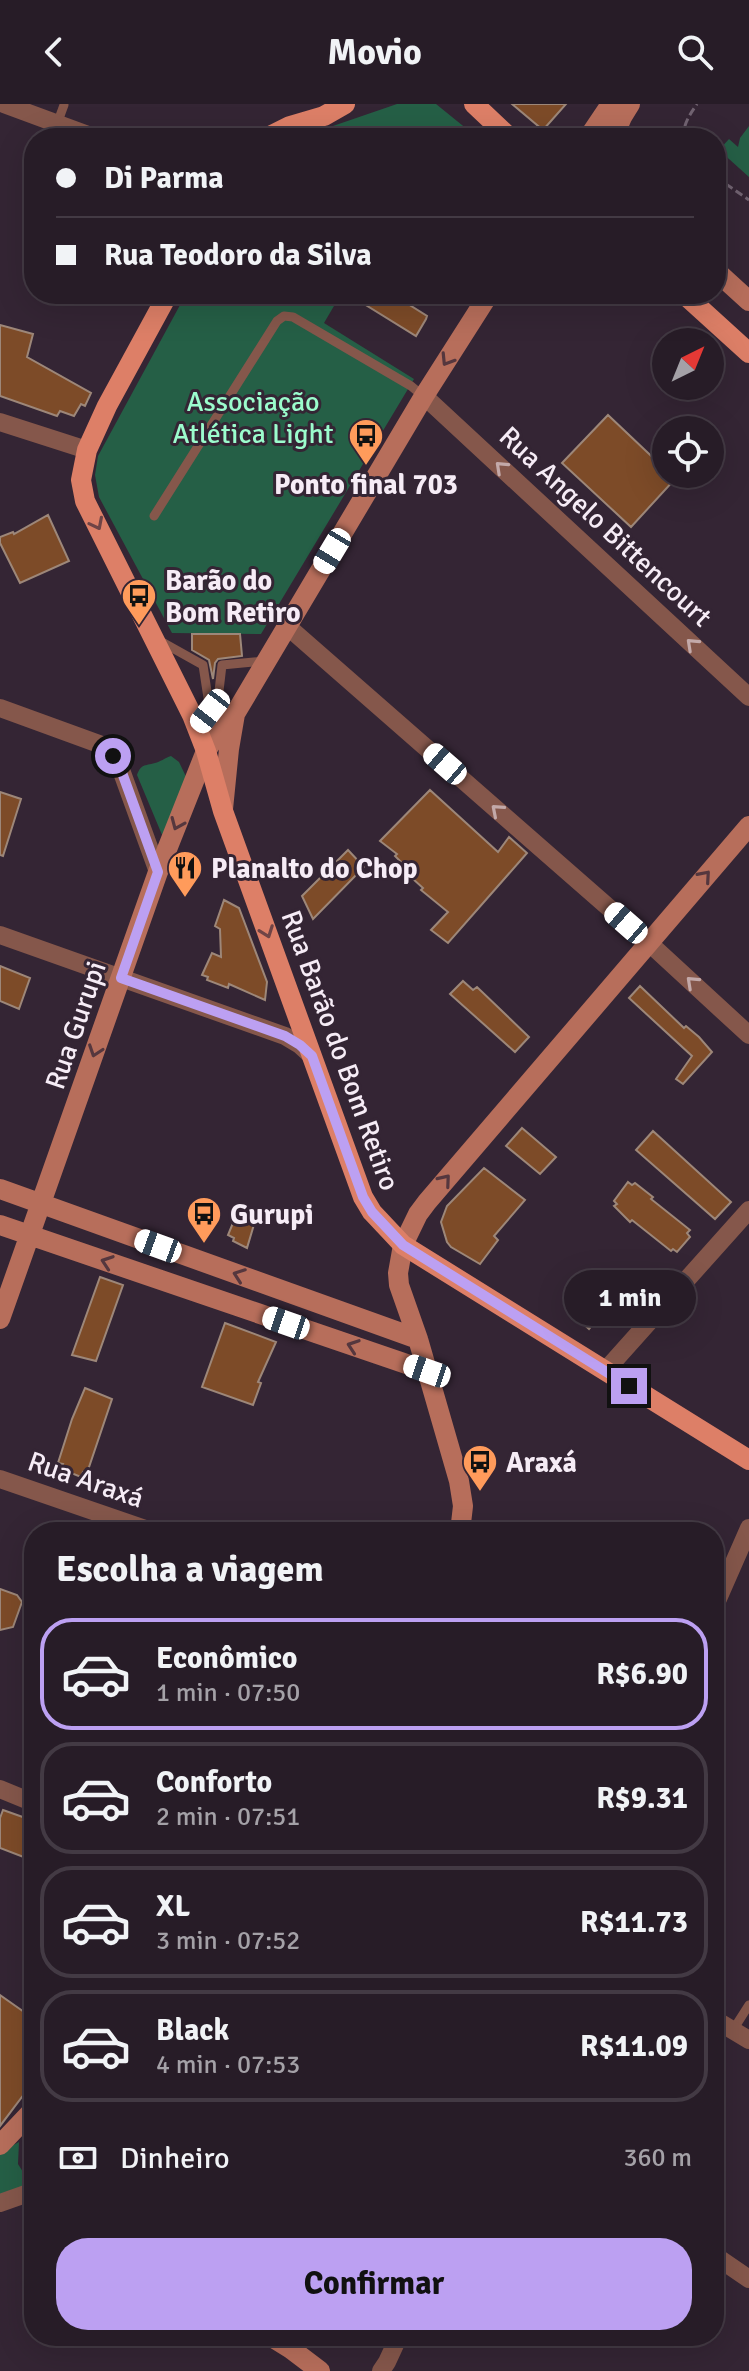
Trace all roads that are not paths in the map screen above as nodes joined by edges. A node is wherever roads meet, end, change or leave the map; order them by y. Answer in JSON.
{"nodes":[{"id":1,"x":4,"y":104,"type":"edge"},
{"id":2,"x":345,"y":104,"type":"edge"},
{"id":3,"x":354,"y":104,"type":"edge"},
{"id":4,"x":474,"y":104,"type":"edge"},
{"id":5,"x":611,"y":104,"type":"edge"},
{"id":6,"x":630,"y":104,"type":"edge"},
{"id":7,"x":64,"y":105,"type":"edge"},
{"id":8,"x":324,"y":116,"type":"junction"},
{"id":9,"x":57,"y":124,"type":"junction"},
{"id":10,"x":68,"y":128,"type":"edge"},
{"id":11,"x":286,"y":128,"type":"edge"},
{"id":12,"x":499,"y":128,"type":"edge"},
{"id":13,"x":595,"y":128,"type":"edge"},
{"id":14,"x":617,"y":128,"type":"edge"},
{"id":15,"x":726,"y":280,"type":"edge"},
{"id":16,"x":749,"y":301,"type":"edge"},
{"id":17,"x":163,"y":304,"type":"edge"},
{"id":18,"x":483,"y":304,"type":"edge"},
{"id":19,"x":695,"y":304,"type":"edge"},
{"id":20,"x":749,"y":353,"type":"edge"},
{"id":21,"x":424,"y":396,"type":"junction"},
{"id":22,"x":0,"y":422,"type":"edge"},
{"id":23,"x":87,"y":450,"type":"junction"},
{"id":24,"x":154,"y":516,"type":"dead end"},
{"id":25,"x":287,"y":626,"type":"junction"},
{"id":26,"x":154,"y":637,"type":"junction"},
{"id":27,"x":267,"y":660,"type":"junction"},
{"id":28,"x":749,"y":697,"type":"edge"},
{"id":29,"x":0,"y":708,"type":"edge"},
{"id":30,"x":229,"y":721,"type":"junction"},
{"id":31,"x":197,"y":727,"type":"junction"},
{"id":32,"x":206,"y":751,"type":"junction"},
{"id":33,"x":223,"y":811,"type":"junction"},
{"id":34,"x":749,"y":826,"type":"edge"},
{"id":35,"x":158,"y":872,"type":"junction"},
{"id":36,"x":0,"y":935,"type":"edge"},
{"id":37,"x":648,"y":942,"type":"junction"},
{"id":38,"x":121,"y":978,"type":"junction"},
{"id":39,"x":749,"y":1035,"type":"edge"},
{"id":40,"x":312,"y":1056,"type":"junction"},
{"id":41,"x":0,"y":1189,"type":"edge"},
{"id":42,"x":42,"y":1204,"type":"junction"},
{"id":43,"x":749,"y":1210,"type":"edge"},
{"id":44,"x":0,"y":1225,"type":"edge"},
{"id":45,"x":31,"y":1236,"type":"junction"},
{"id":46,"x":403,"y":1245,"type":"junction"},
{"id":47,"x":0,"y":1319,"type":"edge"},
{"id":48,"x":418,"y":1339,"type":"junction"},
{"id":49,"x":427,"y":1371,"type":"junction"},
{"id":50,"x":605,"y":1371,"type":"junction"},
{"id":51,"x":749,"y":1460,"type":"edge"},
{"id":52,"x":0,"y":1479,"type":"edge"},
{"id":53,"x":125,"y":1522,"type":"edge"},
{"id":54,"x":461,"y":1522,"type":"edge"},
{"id":55,"x":749,"y":1528,"type":"edge"},
{"id":56,"x":724,"y":1585,"type":"edge"},
{"id":57,"x":0,"y":1789,"type":"edge"},
{"id":58,"x":24,"y":1799,"type":"edge"},
{"id":59,"x":749,"y":2005,"type":"edge"},
{"id":60,"x":741,"y":2035,"type":"edge"},
{"id":61,"x":24,"y":2120,"type":"edge"},
{"id":62,"x":0,"y":2145,"type":"edge"},
{"id":63,"x":24,"y":2195,"type":"edge"},
{"id":64,"x":0,"y":2203,"type":"edge"},
{"id":65,"x":724,"y":2262,"type":"edge"},
{"id":66,"x":749,"y":2279,"type":"edge"},
{"id":67,"x":285,"y":2346,"type":"edge"},
{"id":68,"x":394,"y":2346,"type":"edge"},
{"id":69,"x":317,"y":2368,"type":"edge"},
{"id":70,"x":336,"y":2371,"type":"edge"},
{"id":71,"x":381,"y":2371,"type":"edge"}],
"edges":[{"from":1,"to":9,"type":"street"},
{"from":2,"to":8,"type":"main road"},
{"from":3,"to":8,"type":"main road"},
{"from":4,"to":12,"type":"main road"},
{"from":5,"to":13,"type":"main road"},
{"from":6,"to":14,"type":"main road"},
{"from":7,"to":9,"type":"lane"},
{"from":8,"to":11,"type":"main road"},
{"from":9,"to":10,"type":"street"},
{"from":15,"to":16,"type":"main road"},
{"from":17,"to":23,"type":"main road"},
{"from":18,"to":21,"type":"main road","name":"Rua Barão do Bom Retiro","one_way":true},
{"from":19,"to":20,"type":"main road"},
{"from":21,"to":24,"type":"lane"},
{"from":21,"to":25,"type":"main road","name":"Rua Barão do Bom Retiro"},
{"from":28,"to":21,"type":"street","name":"Rua Angelo Bittencourt","one_way":true},
{"from":22,"to":23,"type":"street"},
{"from":23,"to":26,"type":"main road","one_way":true},
{"from":25,"to":27,"type":"main road","name":"Rua Barão do Bom Retiro"},
{"from":37,"to":25,"type":"street","one_way":true},
{"from":26,"to":31,"type":"main road"},
{"from":26,"to":31,"type":"lane"},
{"from":27,"to":30,"type":"main road","name":"Rua Barão do Bom Retiro"},
{"from":27,"to":30,"type":"lane"},
{"from":29,"to":35,"type":"street"},
{"from":30,"to":32,"type":"main road","name":"Rua Barão do Bom Retiro"},
{"from":30,"to":33,"type":"main road","name":"Rua Barão do Bom Retiro"},
{"from":31,"to":32,"type":"main road"},
{"from":32,"to":33,"type":"main road","name":"Rua Barão do Bom Retiro"},
{"from":32,"to":35,"type":"main road","name":"Rua Gurupi","one_way":true},
{"from":33,"to":40,"type":"main road","name":"Rua Barão do Bom Retiro","one_way":true},
{"from":37,"to":34,"type":"main road","one_way":true},
{"from":35,"to":38,"type":"main road","name":"Rua Gurupi"},
{"from":36,"to":38,"type":"street"},
{"from":39,"to":37,"type":"street","one_way":true},
{"from":46,"to":37,"type":"main road","one_way":true},
{"from":38,"to":40,"type":"street"},
{"from":38,"to":42,"type":"main road","name":"Rua Gurupi","one_way":true},
{"from":40,"to":46,"type":"main road","name":"Rua Barão do Bom Retiro"},
{"from":41,"to":42,"type":"main road"},
{"from":42,"to":45,"type":"main road","name":"Rua Gurupi"},
{"from":48,"to":42,"type":"main road","one_way":true},
{"from":43,"to":50,"type":"street"},
{"from":44,"to":45,"type":"main road"},
{"from":45,"to":47,"type":"main road","name":"Rua Gurupi"},
{"from":49,"to":45,"type":"main road","one_way":true},
{"from":46,"to":48,"type":"main road"},
{"from":46,"to":50,"type":"main road","name":"Rua Barão do Bom Retiro"},
{"from":48,"to":49,"type":"main road"},
{"from":49,"to":54,"type":"main road"},
{"from":50,"to":51,"type":"main road","name":"Rua Barão do Bom Retiro"},
{"from":52,"to":53,"type":"street","name":"Rua Araxá"},
{"from":55,"to":56,"type":"street"},
{"from":57,"to":58,"type":"street"},
{"from":59,"to":60,"type":"lane"},
{"from":61,"to":62,"type":"main road"},
{"from":63,"to":64,"type":"street"},
{"from":65,"to":66,"type":"street"},
{"from":67,"to":69,"type":"main road"},
{"from":68,"to":71,"type":"street"},
{"from":69,"to":70,"type":"street"}]}
